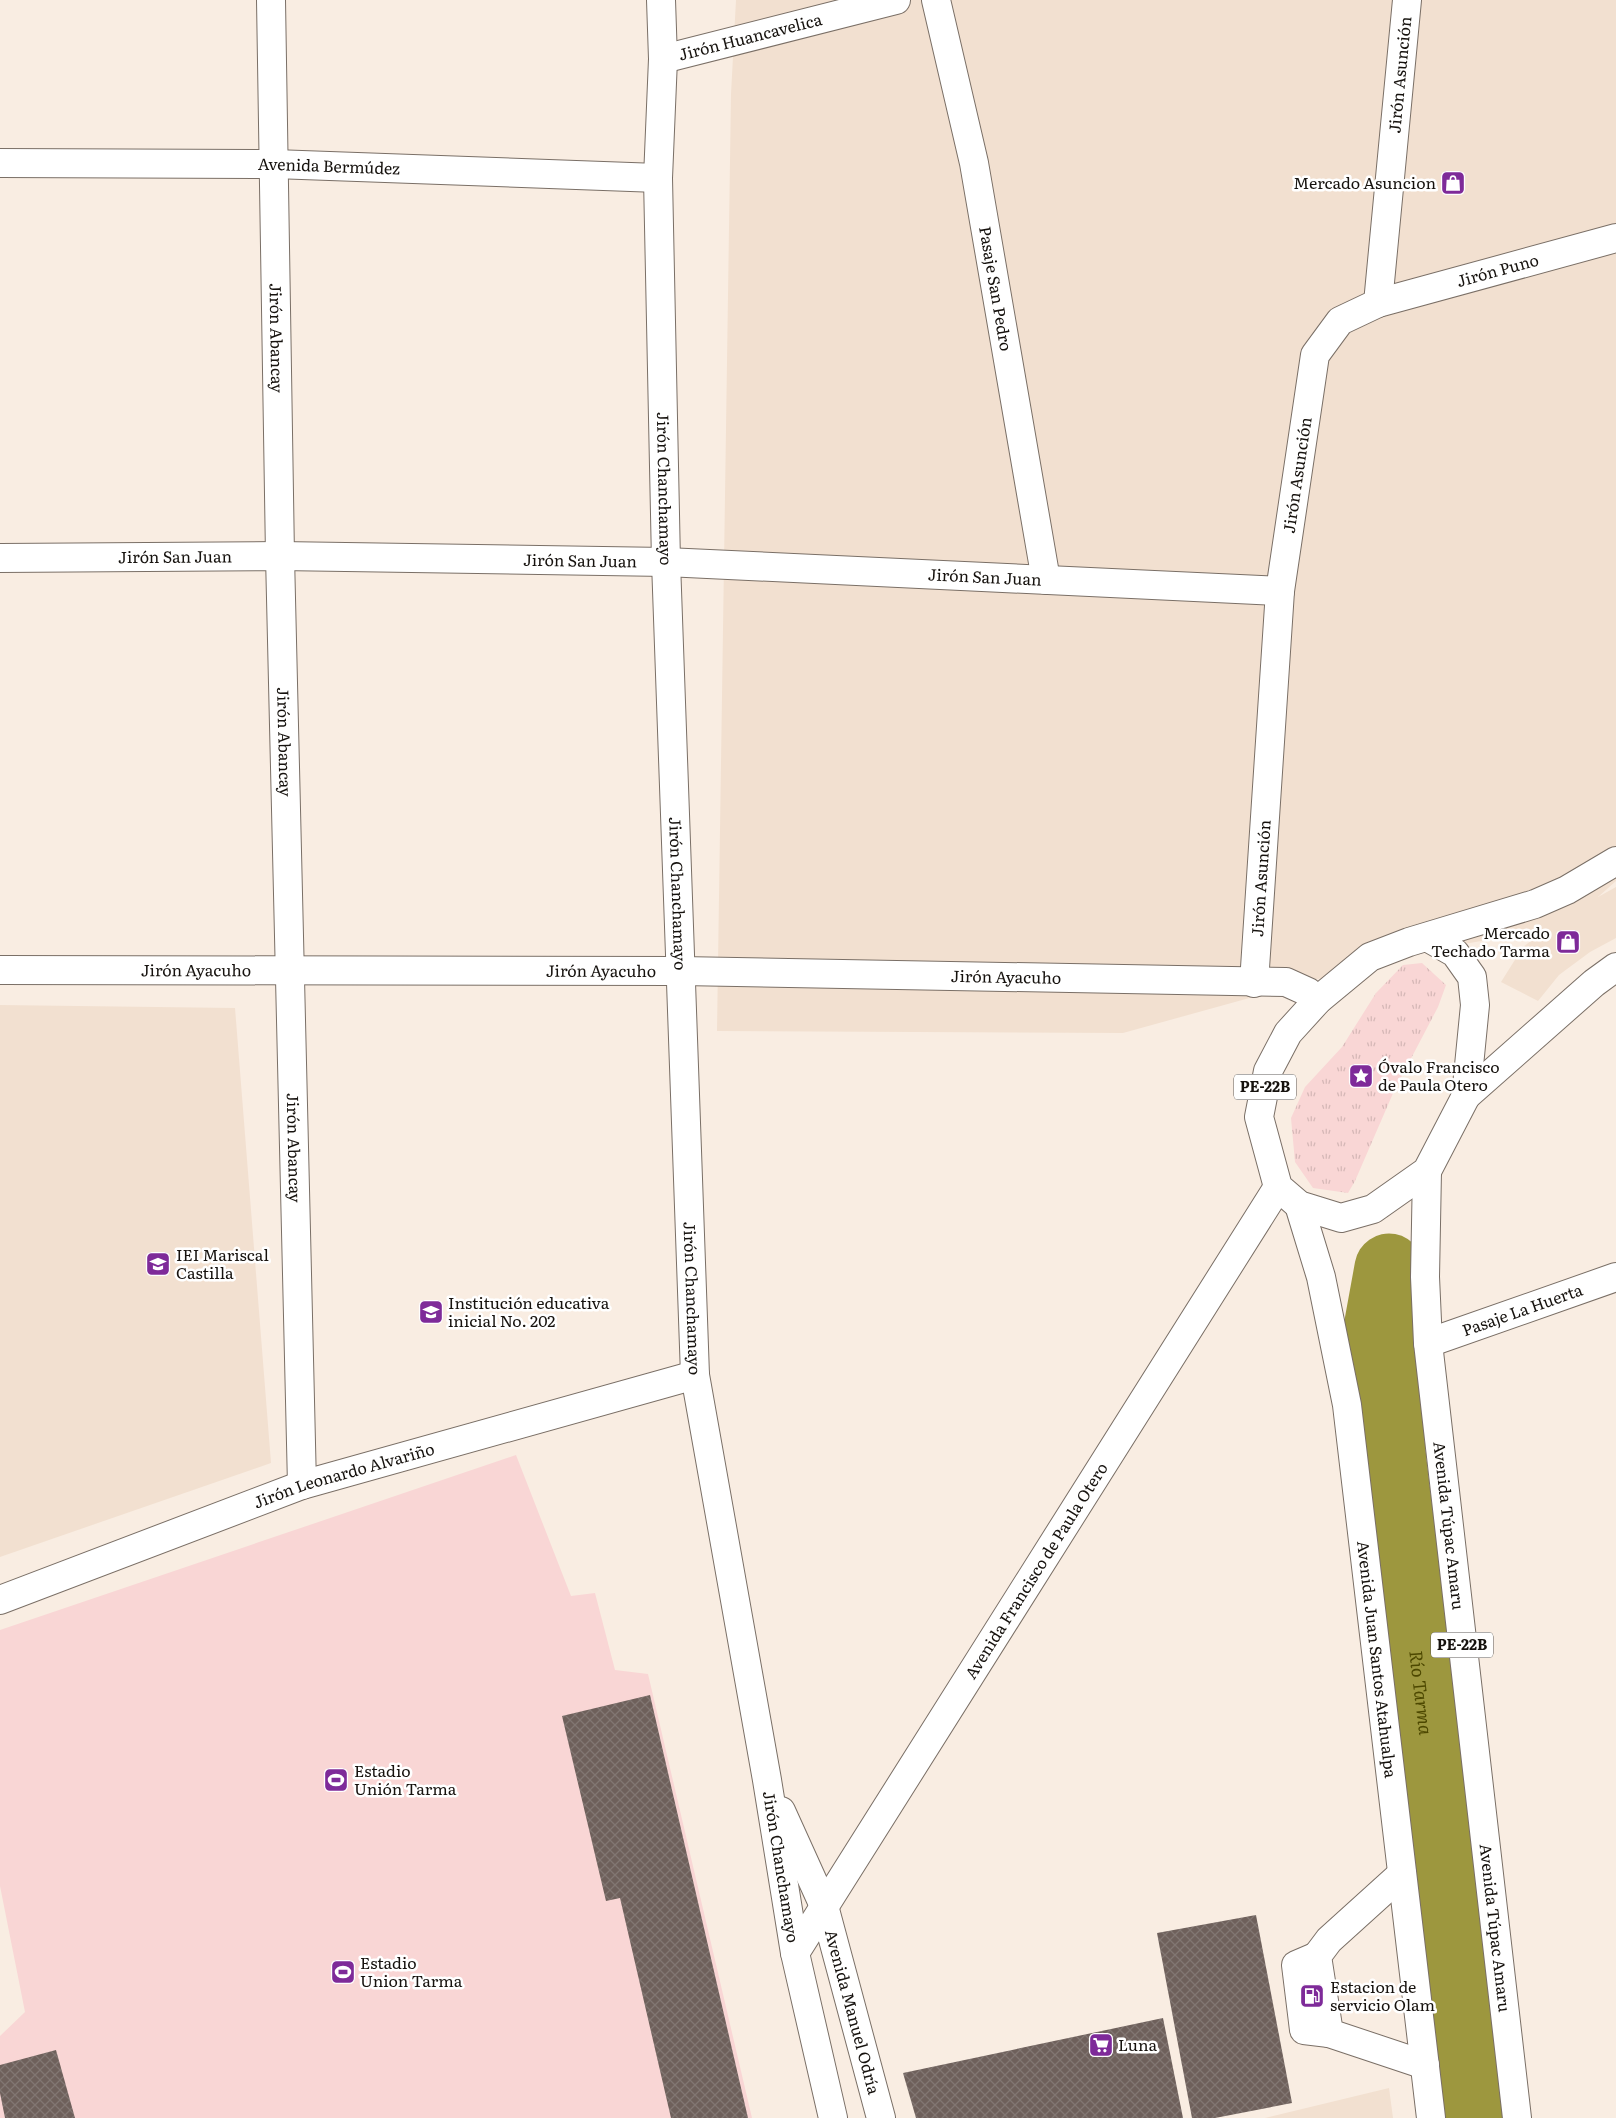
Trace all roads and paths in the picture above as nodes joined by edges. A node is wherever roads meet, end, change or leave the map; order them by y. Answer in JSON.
{"nodes":[{"id":1,"x":271,"y":0,"type":"edge"},
{"id":2,"x":661,"y":0,"type":"edge"},
{"id":3,"x":896,"y":0,"type":"edge"},
{"id":4,"x":936,"y":0,"type":"edge"},
{"id":5,"x":1407,"y":0,"type":"edge"},
{"id":6,"x":663,"y":59,"type":"junction"},
{"id":7,"x":0,"y":163,"type":"edge"},
{"id":8,"x":274,"y":164,"type":"junction"},
{"id":9,"x":658,"y":178,"type":"junction"},
{"id":10,"x":1616,"y":238,"type":"edge"},
{"id":11,"x":1378,"y":303,"type":"junction"},
{"id":12,"x":280,"y":556,"type":"junction"},
{"id":13,"x":0,"y":558,"type":"edge"},
{"id":14,"x":666,"y":562,"type":"junction"},
{"id":15,"x":1046,"y":580,"type":"junction"},
{"id":16,"x":1280,"y":591,"type":"junction"},
{"id":17,"x":1616,"y":861,"type":"edge"},
{"id":18,"x":1428,"y":937,"type":"junction"},
{"id":19,"x":1616,"y":967,"type":"edge"},
{"id":20,"x":0,"y":970,"type":"edge"},
{"id":21,"x":291,"y":971,"type":"junction"},
{"id":22,"x":681,"y":971,"type":"junction"},
{"id":23,"x":1254,"y":982,"type":"junction"},
{"id":24,"x":1318,"y":1000,"type":"junction"},
{"id":25,"x":1466,"y":1096,"type":"junction"},
{"id":26,"x":1428,"y":1171,"type":"junction"},
{"id":27,"x":1278,"y":1187,"type":"junction"},
{"id":28,"x":1299,"y":1205,"type":"junction"},
{"id":29,"x":1616,"y":1277,"type":"edge"},
{"id":30,"x":1428,"y":1343,"type":"junction"},
{"id":31,"x":695,"y":1375,"type":"junction"},
{"id":32,"x":302,"y":1486,"type":"junction"},
{"id":33,"x":0,"y":1600,"type":"edge"},
{"id":34,"x":767,"y":1780,"type":"junction"},
{"id":35,"x":1402,"y":1874,"type":"junction"},
{"id":36,"x":824,"y":1906,"type":"junction"},
{"id":37,"x":795,"y":1953,"type":"junction"},
{"id":38,"x":1425,"y":2066,"type":"junction"},
{"id":39,"x":833,"y":2118,"type":"edge"},
{"id":40,"x":881,"y":2118,"type":"edge"},
{"id":41,"x":1431,"y":2118,"type":"edge"},
{"id":42,"x":1518,"y":2118,"type":"edge"}],
"edges":[{"from":1,"to":8,"type":"main road","name":"Jirón Abancay"},
{"from":2,"to":6,"type":"main road","name":"Jirón Chanchamayo"},
{"from":3,"to":6,"type":"main road","name":"Jirón Huancavelica"},
{"from":4,"to":15,"type":"main road","name":"Pasaje San Pedro"},
{"from":5,"to":11,"type":"main road","name":"Jirón Asunción"},
{"from":6,"to":9,"type":"main road","name":"Jirón Chanchamayo"},
{"from":7,"to":8,"type":"main road","name":"Avenida Bermúdez"},
{"from":8,"to":9,"type":"main road","name":"Avenida Bermúdez"},
{"from":8,"to":12,"type":"main road","name":"Jirón Abancay"},
{"from":9,"to":14,"type":"main road","name":"Jirón Chanchamayo"},
{"from":10,"to":11,"type":"main road","name":"Jirón Puno"},
{"from":11,"to":16,"type":"main road","name":"Jirón Asunción"},
{"from":12,"to":13,"type":"main road","name":"Jirón San Juan"},
{"from":12,"to":14,"type":"main road","name":"Jirón San Juan"},
{"from":12,"to":21,"type":"main road","name":"Jirón Abancay"},
{"from":14,"to":15,"type":"main road","name":"Jirón San Juan"},
{"from":14,"to":22,"type":"main road","name":"Jirón Chanchamayo"},
{"from":15,"to":16,"type":"main road","name":"Jirón San Juan"},
{"from":16,"to":23,"type":"main road","name":"Jirón Asunción"},
{"from":17,"to":18,"type":"main road","number":"PE-22B"},
{"from":18,"to":24,"type":"main road","number":"PE-22B"},
{"from":18,"to":25,"type":"main road","number":"PE-22B"},
{"from":19,"to":25,"type":"main road","number":"PE-22B"},
{"from":20,"to":21,"type":"main road","name":"Jirón Ayacuho"},
{"from":21,"to":22,"type":"main road","name":"Jirón Ayacuho"},
{"from":21,"to":32,"type":"main road","name":"Jirón Abancay"},
{"from":22,"to":23,"type":"main road","name":"Jirón Ayacuho"},
{"from":22,"to":31,"type":"main road","name":"Jirón Chanchamayo"},
{"from":23,"to":24,"type":"main road","name":"Jirón Ayacuho"},
{"from":24,"to":27,"type":"main road","number":"PE-22B"},
{"from":25,"to":26,"type":"main road","number":"PE-22B"},
{"from":26,"to":28,"type":"main road","number":"PE-22B"},
{"from":26,"to":30,"type":"main road","name":"Avenida Túpac Amaru","number":"PE-22B"},
{"from":27,"to":28,"type":"main road","number":"PE-22B"},
{"from":27,"to":36,"type":"main road","name":"Avenida Francisco de Paula Otero"},
{"from":28,"to":35,"type":"main road","name":"Avenida Juan Santos Atahualpa"},
{"from":29,"to":30,"type":"main road","name":"Pasaje La Huerta"},
{"from":30,"to":42,"type":"main road","name":"Avenida Túpac Amaru","number":"PE-22B"},
{"from":31,"to":32,"type":"main road","name":"Jirón Leonardo Alvariño"},
{"from":31,"to":34,"type":"main road","name":"Jirón Chanchamayo"},
{"from":32,"to":33,"type":"main road","name":"Jirón Leonardo Alvariño"},
{"from":34,"to":36,"type":"main road","name":"Jirón Chanchamayo"},
{"from":34,"to":37,"type":"main road","name":"Jirón Chanchamayo"},
{"from":35,"to":38,"type":"main road","name":"Avenida Juan Santos Atahualpa"},
{"from":35,"to":38,"type":"main road"},
{"from":36,"to":37,"type":"main road","name":"Avenida Francisco de Paula Otero"},
{"from":36,"to":40,"type":"main road","name":"Avenida Manuel Odría"},
{"from":37,"to":39,"type":"main road"},
{"from":38,"to":41,"type":"main road","name":"Avenida Juan Santos Atahualpa"}]}
